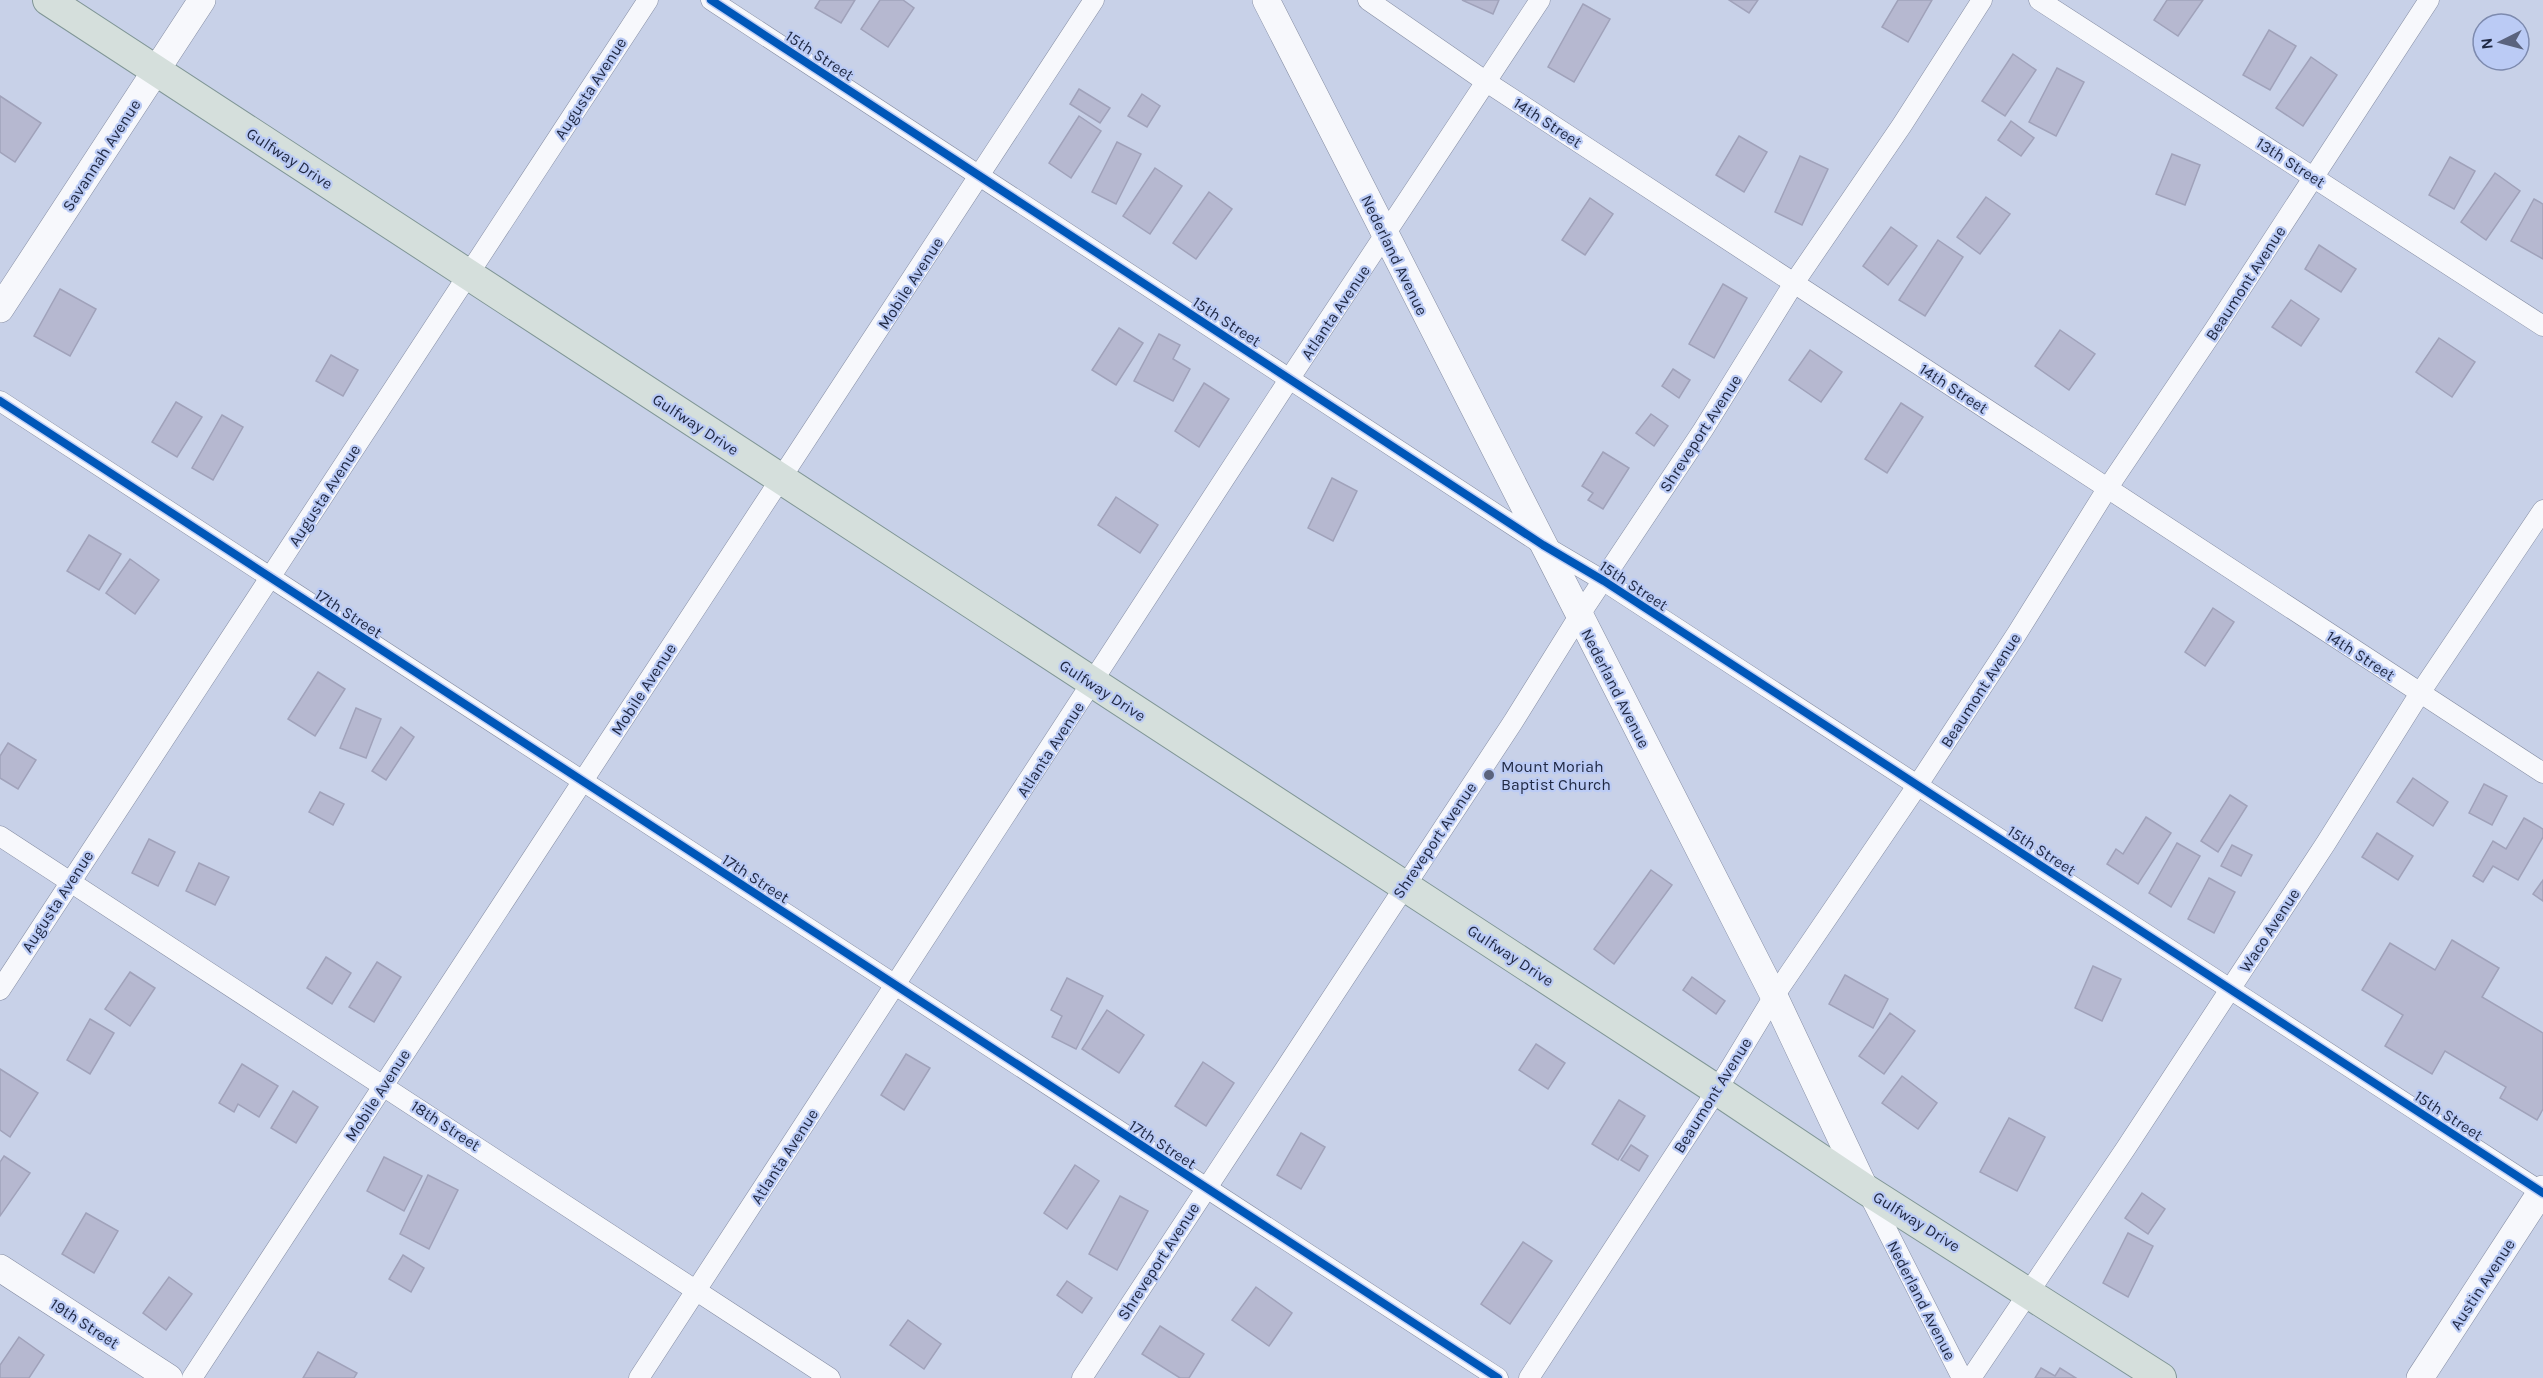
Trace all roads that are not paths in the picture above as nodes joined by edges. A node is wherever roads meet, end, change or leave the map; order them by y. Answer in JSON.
{"nodes":[{"id":1,"x":48,"y":0,"type":"edge"},
{"id":2,"x":202,"y":0,"type":"edge"},
{"id":3,"x":648,"y":0,"type":"edge"},
{"id":4,"x":711,"y":0,"type":"edge"},
{"id":5,"x":1094,"y":0,"type":"edge"},
{"id":6,"x":1266,"y":0,"type":"edge"},
{"id":7,"x":1368,"y":0,"type":"edge"},
{"id":8,"x":1540,"y":0,"type":"edge"},
{"id":9,"x":1982,"y":0,"type":"edge"},
{"id":10,"x":2039,"y":0,"type":"edge"},
{"id":11,"x":2429,"y":0,"type":"edge"},
{"id":12,"x":156,"y":71,"type":"junction"},
{"id":13,"x":1485,"y":81,"type":"junction"},
{"id":14,"x":980,"y":176,"type":"junction"},
{"id":15,"x":2314,"y":177,"type":"junction"},
{"id":16,"x":1386,"y":235,"type":"junction"},
{"id":17,"x":468,"y":275,"type":"junction"},
{"id":18,"x":1794,"y":283,"type":"junction"},
{"id":19,"x":0,"y":309,"type":"edge"},
{"id":20,"x":2543,"y":326,"type":"edge"},
{"id":21,"x":1290,"y":378,"type":"junction"},
{"id":22,"x":0,"y":401,"type":"edge"},
{"id":23,"x":780,"y":479,"type":"junction"},
{"id":24,"x":2107,"y":489,"type":"junction"},
{"id":25,"x":2543,"y":510,"type":"edge"},
{"id":26,"x":1543,"y":545,"type":"junction"},
{"id":27,"x":270,"y":578,"type":"junction"},
{"id":28,"x":1604,"y":581,"type":"junction"},
{"id":29,"x":1579,"y":616,"type":"junction"},
{"id":30,"x":1093,"y":683,"type":"junction"},
{"id":31,"x":2420,"y":693,"type":"junction"},
{"id":32,"x":2543,"y":773,"type":"edge"},
{"id":33,"x":582,"y":781,"type":"junction"},
{"id":34,"x":1917,"y":786,"type":"junction"},
{"id":35,"x":0,"y":836,"type":"edge"},
{"id":36,"x":70,"y":881,"type":"junction"},
{"id":37,"x":1403,"y":885,"type":"junction"},
{"id":38,"x":896,"y":985,"type":"junction"},
{"id":39,"x":2230,"y":989,"type":"junction"},
{"id":40,"x":0,"y":990,"type":"edge"},
{"id":41,"x":1774,"y":996,"type":"junction"},
{"id":42,"x":384,"y":1084,"type":"junction"},
{"id":43,"x":1717,"y":1090,"type":"junction"},
{"id":44,"x":1206,"y":1187,"type":"junction"},
{"id":45,"x":1865,"y":1189,"type":"junction"},
{"id":46,"x":2542,"y":1191,"type":"edge"},
{"id":47,"x":0,"y":1268,"type":"edge"},
{"id":48,"x":696,"y":1290,"type":"junction"},
{"id":49,"x":2030,"y":1293,"type":"junction"},
{"id":50,"x":169,"y":1378,"type":"edge"},
{"id":51,"x":192,"y":1378,"type":"edge"},
{"id":52,"x":639,"y":1378,"type":"edge"},
{"id":53,"x":830,"y":1378,"type":"edge"},
{"id":54,"x":1082,"y":1378,"type":"edge"},
{"id":55,"x":1498,"y":1378,"type":"edge"},
{"id":56,"x":1529,"y":1378,"type":"edge"},
{"id":57,"x":1962,"y":1378,"type":"edge"},
{"id":58,"x":1971,"y":1378,"type":"edge"},
{"id":59,"x":2160,"y":1378,"type":"edge"},
{"id":60,"x":2420,"y":1378,"type":"edge"}],
"edges":[{"from":1,"to":12,"type":"main road","name":"Gulfway Drive"},
{"from":2,"to":12,"type":"street","name":"Savannah Avenue"},
{"from":3,"to":17,"type":"street","name":"Augusta Avenue"},
{"from":4,"to":14,"type":"street","name":"15th Street"},
{"from":5,"to":14,"type":"street","name":"Mobile Avenue"},
{"from":6,"to":16,"type":"street","name":"Nederland Avenue"},
{"from":7,"to":13,"type":"street","name":"14th Street"},
{"from":8,"to":13,"type":"street","name":"Atlanta Avenue"},
{"from":9,"to":18,"type":"street","name":"Shreveport Avenue"},
{"from":10,"to":15,"type":"street","name":"13th Street"},
{"from":11,"to":15,"type":"street","name":"Beaumont Avenue"},
{"from":12,"to":17,"type":"main road","name":"Gulfway Drive"},
{"from":12,"to":19,"type":"street","name":"Savannah Avenue"},
{"from":13,"to":16,"type":"street","name":"Atlanta Avenue"},
{"from":13,"to":18,"type":"street","name":"14th Street"},
{"from":14,"to":21,"type":"street","name":"15th Street"},
{"from":14,"to":23,"type":"street","name":"Mobile Avenue"},
{"from":15,"to":20,"type":"street","name":"13th Street"},
{"from":15,"to":24,"type":"street","name":"Beaumont Avenue"},
{"from":16,"to":21,"type":"street","name":"Atlanta Avenue"},
{"from":16,"to":26,"type":"street","name":"Nederland Avenue"},
{"from":17,"to":23,"type":"main road","name":"Gulfway Drive"},
{"from":17,"to":27,"type":"street","name":"Augusta Avenue"},
{"from":18,"to":24,"type":"street","name":"14th Street"},
{"from":18,"to":28,"type":"street","name":"Shreveport Avenue"},
{"from":21,"to":26,"type":"street","name":"15th Street"},
{"from":21,"to":30,"type":"street","name":"Atlanta Avenue"},
{"from":22,"to":27,"type":"street","name":"17th Street"},
{"from":23,"to":30,"type":"main road","name":"Gulfway Drive"},
{"from":23,"to":33,"type":"street","name":"Mobile Avenue"},
{"from":24,"to":31,"type":"street","name":"14th Street"},
{"from":24,"to":34,"type":"street","name":"Beaumont Avenue"},
{"from":25,"to":31,"type":"street","name":"Waco Avenue"},
{"from":26,"to":28,"type":"street","name":"15th Street"},
{"from":26,"to":29,"type":"street","name":"Nederland Avenue"},
{"from":27,"to":33,"type":"street","name":"17th Street"},
{"from":27,"to":36,"type":"street","name":"Augusta Avenue"},
{"from":28,"to":29,"type":"street","name":"Shreveport Avenue"},
{"from":28,"to":34,"type":"street","name":"15th Street"},
{"from":29,"to":37,"type":"street","name":"Shreveport Avenue"},
{"from":29,"to":41,"type":"street","name":"Nederland Avenue"},
{"from":30,"to":37,"type":"main road","name":"Gulfway Drive"},
{"from":30,"to":38,"type":"street","name":"Atlanta Avenue"},
{"from":31,"to":32,"type":"street","name":"14th Street"},
{"from":31,"to":39,"type":"street","name":"Waco Avenue"},
{"from":33,"to":38,"type":"street","name":"17th Street"},
{"from":33,"to":42,"type":"street","name":"Mobile Avenue"},
{"from":34,"to":39,"type":"street","name":"15th Street"},
{"from":34,"to":41,"type":"street","name":"Beaumont Avenue"},
{"from":35,"to":36,"type":"street","name":"18th Street"},
{"from":36,"to":40,"type":"street","name":"Augusta Avenue"},
{"from":36,"to":42,"type":"street","name":"18th Street"},
{"from":37,"to":43,"type":"main road","name":"Gulfway Drive"},
{"from":37,"to":44,"type":"street","name":"Shreveport Avenue"},
{"from":38,"to":44,"type":"street","name":"17th Street"},
{"from":38,"to":48,"type":"street","name":"Atlanta Avenue"},
{"from":39,"to":46,"type":"street","name":"15th Street"},
{"from":39,"to":49,"type":"street","name":"Waco Avenue"},
{"from":41,"to":43,"type":"street","name":"Beaumont Avenue"},
{"from":41,"to":45,"type":"street","name":"Nederland Avenue"},
{"from":42,"to":48,"type":"street","name":"18th Street"},
{"from":42,"to":51,"type":"street","name":"Mobile Avenue"},
{"from":43,"to":45,"type":"main road","name":"Gulfway Drive"},
{"from":43,"to":56,"type":"street","name":"Beaumont Avenue"},
{"from":44,"to":54,"type":"street","name":"Shreveport Avenue"},
{"from":44,"to":55,"type":"street","name":"17th Street"},
{"from":45,"to":49,"type":"main road","name":"Gulfway Drive"},
{"from":45,"to":57,"type":"street","name":"Nederland Avenue"},
{"from":46,"to":60,"type":"street","name":"Austin Avenue"},
{"from":47,"to":50,"type":"street","name":"19th Street"},
{"from":48,"to":52,"type":"street","name":"Atlanta Avenue"},
{"from":48,"to":53,"type":"street","name":"18th Street"},
{"from":49,"to":58,"type":"street","name":"Waco Avenue"},
{"from":49,"to":59,"type":"main road","name":"Gulfway Drive"}]}
